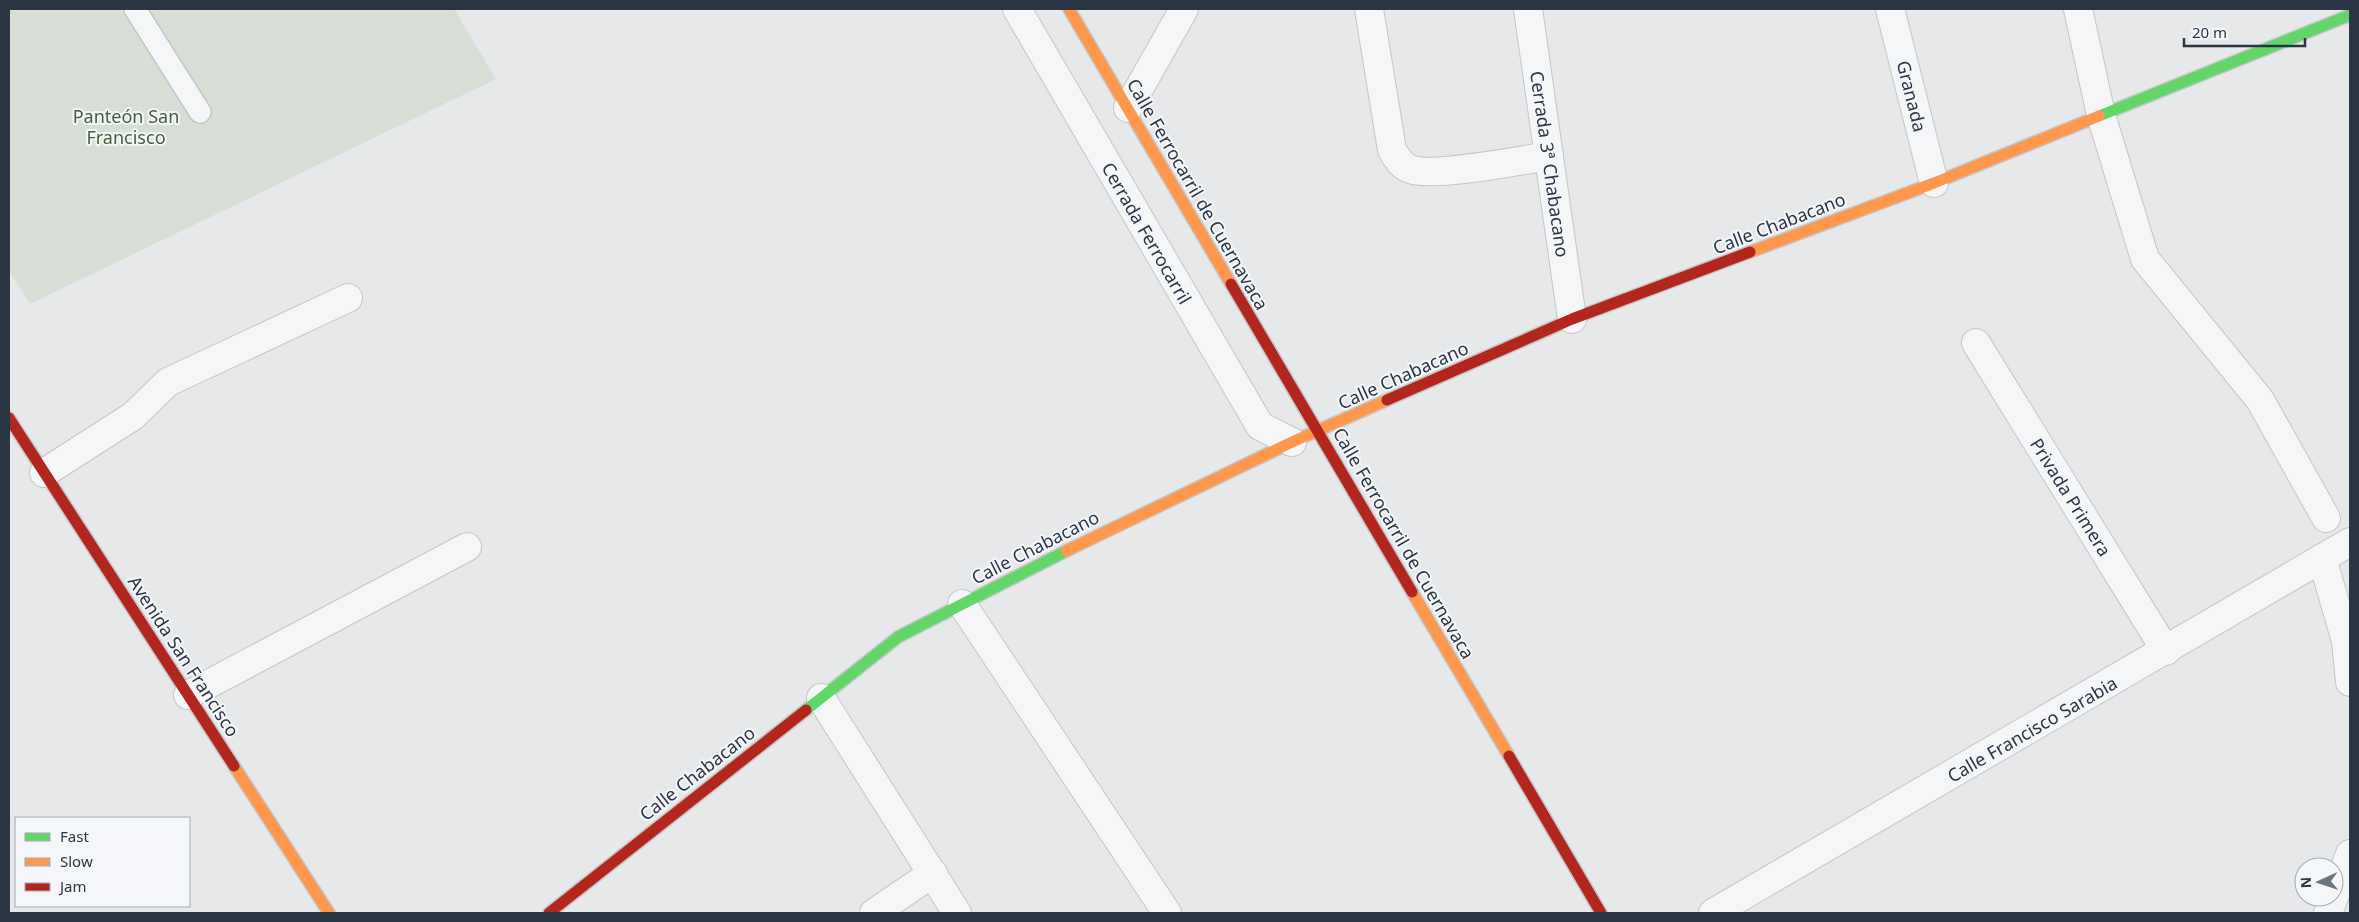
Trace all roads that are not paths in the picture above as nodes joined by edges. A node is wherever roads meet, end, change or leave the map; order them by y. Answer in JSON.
{"nodes":[{"id":1,"x":135,"y":9,"type":"edge"},
{"id":2,"x":1017,"y":9,"type":"edge"},
{"id":3,"x":1070,"y":9,"type":"edge"},
{"id":4,"x":1184,"y":9,"type":"edge"},
{"id":5,"x":1369,"y":9,"type":"edge"},
{"id":6,"x":1528,"y":9,"type":"edge"},
{"id":7,"x":1890,"y":9,"type":"edge"},
{"id":8,"x":2078,"y":9,"type":"edge"},
{"id":9,"x":2350,"y":15,"type":"edge"},
{"id":10,"x":1128,"y":108,"type":"junction"},
{"id":11,"x":200,"y":112,"type":"dead end"},
{"id":12,"x":2101,"y":115,"type":"junction"},
{"id":13,"x":1549,"y":156,"type":"junction"},
{"id":14,"x":1934,"y":183,"type":"junction"},
{"id":15,"x":348,"y":298,"type":"dead end"},
{"id":16,"x":1572,"y":319,"type":"junction"},
{"id":17,"x":1976,"y":343,"type":"dead end"},
{"id":18,"x":9,"y":418,"type":"edge"},
{"id":19,"x":1318,"y":431,"type":"junction"},
{"id":20,"x":1292,"y":442,"type":"junction"},
{"id":21,"x":44,"y":473,"type":"junction"},
{"id":22,"x":2326,"y":518,"type":"dead end"},
{"id":23,"x":2350,"y":542,"type":"edge"},
{"id":24,"x":467,"y":548,"type":"dead end"},
{"id":25,"x":2322,"y":558,"type":"junction"},
{"id":26,"x":962,"y":604,"type":"junction"},
{"id":27,"x":2166,"y":651,"type":"junction"},
{"id":28,"x":2350,"y":682,"type":"edge"},
{"id":29,"x":188,"y":696,"type":"junction"},
{"id":30,"x":821,"y":698,"type":"junction"},
{"id":31,"x":2350,"y":854,"type":"edge"},
{"id":32,"x":933,"y":873,"type":"junction"},
{"id":33,"x":329,"y":913,"type":"edge"},
{"id":34,"x":549,"y":913,"type":"edge"},
{"id":35,"x":874,"y":913,"type":"edge"},
{"id":36,"x":957,"y":913,"type":"edge"},
{"id":37,"x":1167,"y":913,"type":"edge"},
{"id":38,"x":1601,"y":913,"type":"edge"},
{"id":39,"x":1713,"y":913,"type":"edge"},
{"id":40,"x":2328,"y":913,"type":"edge"}],
"edges":[{"from":1,"to":11,"type":"lane"},
{"from":2,"to":20,"type":"street","name":"Cerrada Ferrocarril"},
{"from":3,"to":10,"type":"street","name":"Calle Ferrocarril de Cuernavaca"},
{"from":4,"to":10,"type":"street"},
{"from":5,"to":13,"type":"street"},
{"from":6,"to":13,"type":"street","name":"Cerrada 3ª Chabacano"},
{"from":7,"to":14,"type":"street","name":"Granada"},
{"from":8,"to":12,"type":"street"},
{"from":9,"to":12,"type":"street","name":"Calle Chabacano"},
{"from":10,"to":19,"type":"street","name":"Calle Ferrocarril de Cuernavaca"},
{"from":12,"to":14,"type":"street","name":"Calle Chabacano"},
{"from":12,"to":22,"type":"street"},
{"from":13,"to":16,"type":"street","name":"Cerrada 3ª Chabacano"},
{"from":14,"to":16,"type":"street","name":"Calle Chabacano"},
{"from":15,"to":21,"type":"street"},
{"from":16,"to":19,"type":"street","name":"Calle Chabacano"},
{"from":17,"to":27,"type":"street","name":"Privada Primera"},
{"from":18,"to":21,"type":"street","name":"Avenida San Francisco"},
{"from":19,"to":20,"type":"street","name":"Calle Chabacano"},
{"from":19,"to":38,"type":"street","name":"Calle Ferrocarril de Cuernavaca"},
{"from":20,"to":26,"type":"street","name":"Calle Chabacano"},
{"from":21,"to":29,"type":"street","name":"Avenida San Francisco"},
{"from":23,"to":25,"type":"street","name":"Calle Francisco Sarabia"},
{"from":24,"to":29,"type":"street"},
{"from":25,"to":27,"type":"street","name":"Calle Francisco Sarabia"},
{"from":25,"to":28,"type":"street"},
{"from":26,"to":30,"type":"street","name":"Calle Chabacano"},
{"from":26,"to":37,"type":"street"},
{"from":27,"to":39,"type":"street","name":"Calle Francisco Sarabia"},
{"from":29,"to":33,"type":"street","name":"Avenida San Francisco"},
{"from":30,"to":32,"type":"street"},
{"from":30,"to":34,"type":"street","name":"Calle Chabacano"},
{"from":31,"to":40,"type":"street"},
{"from":32,"to":35,"type":"street"},
{"from":32,"to":36,"type":"street"}]}
